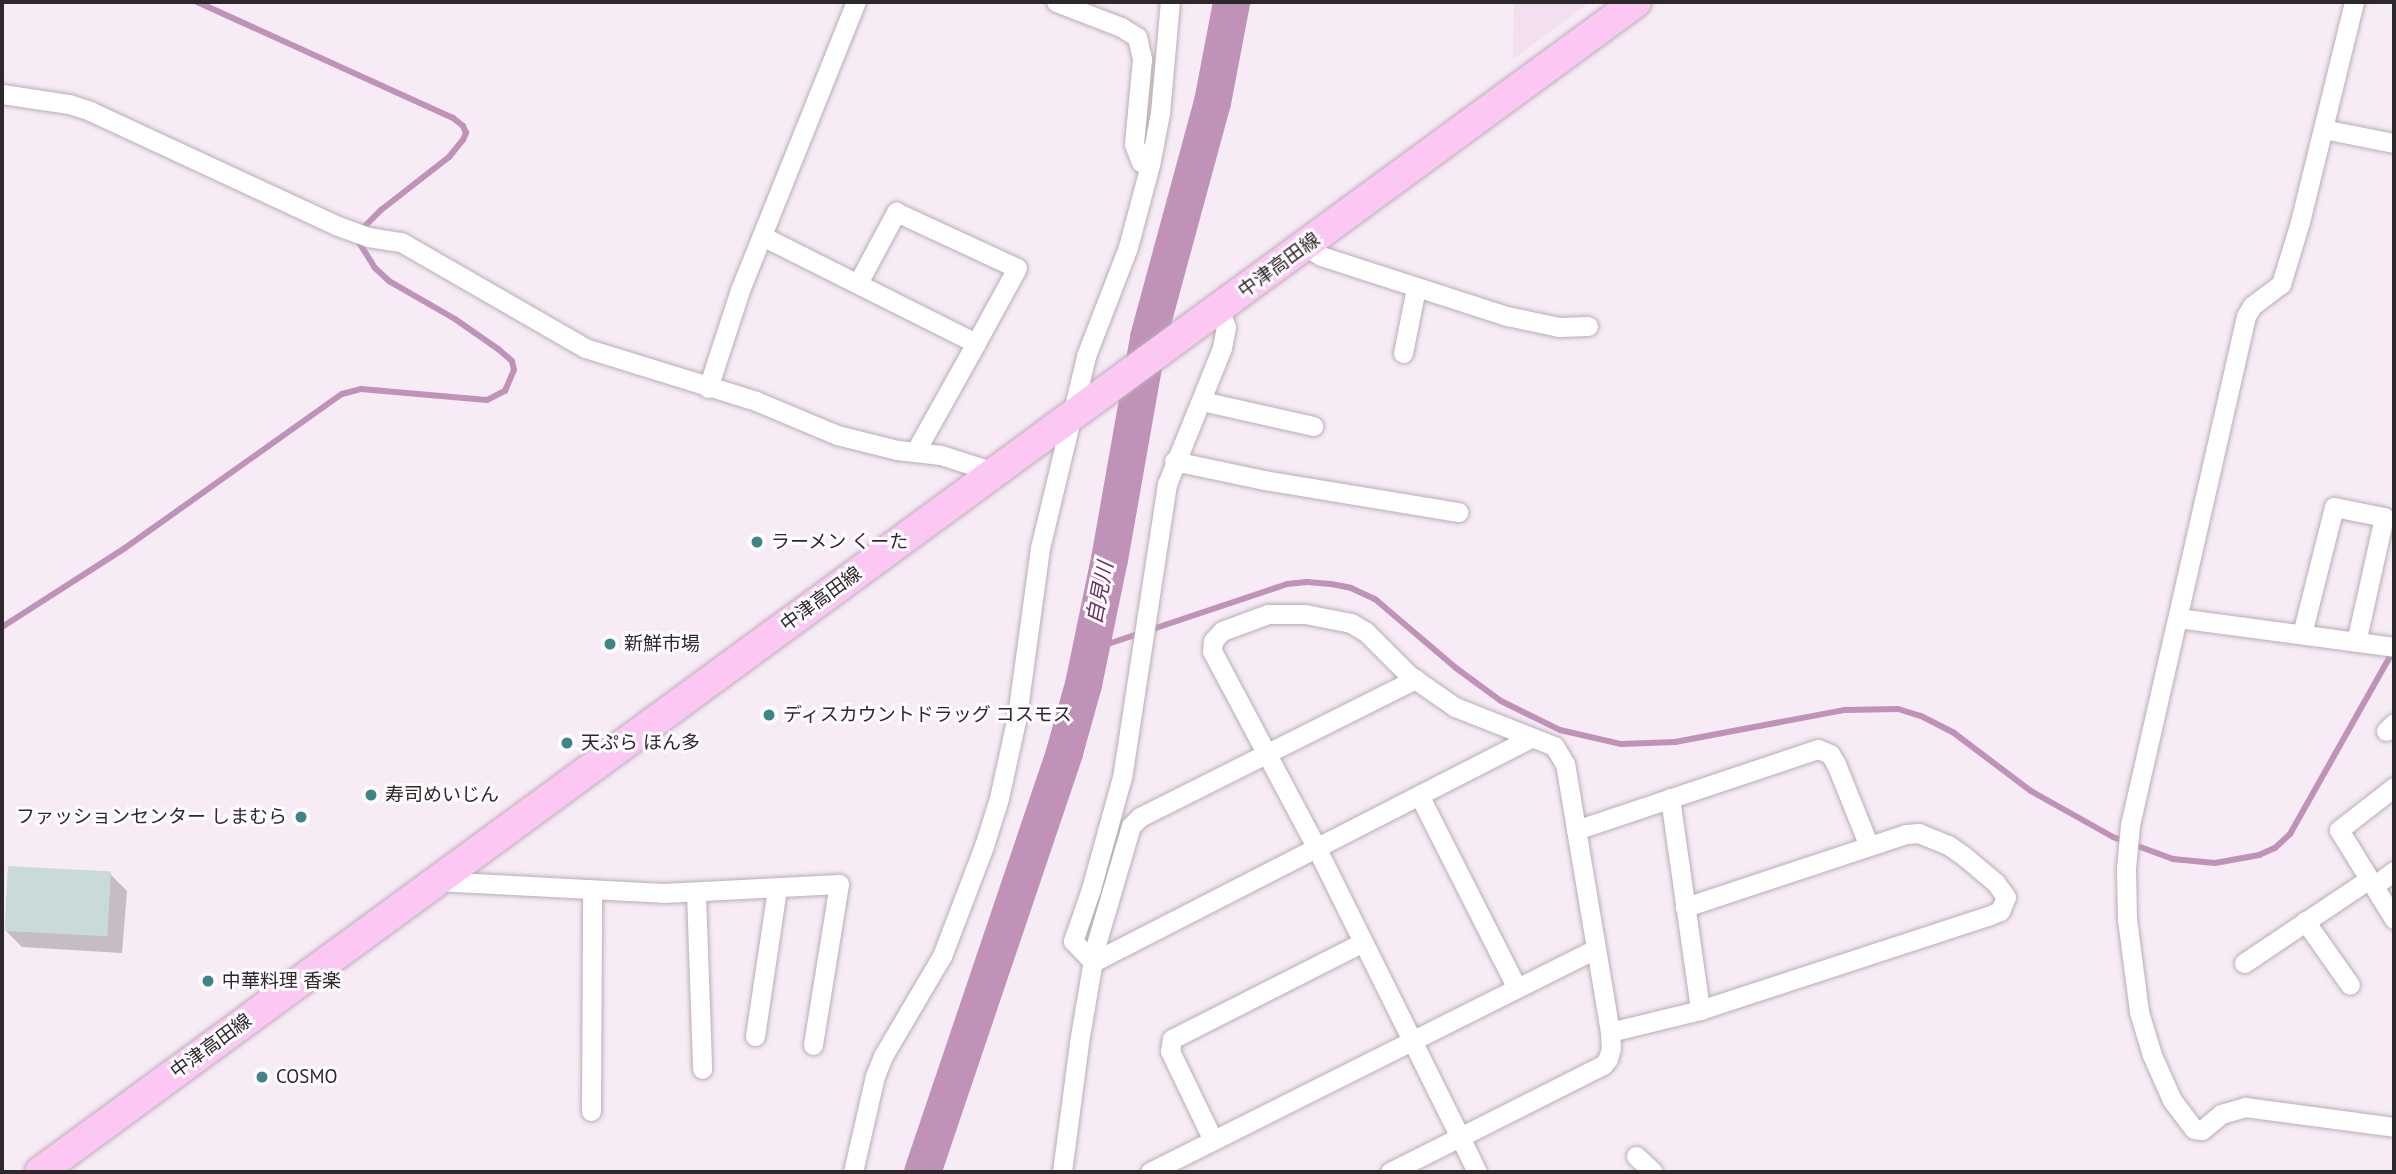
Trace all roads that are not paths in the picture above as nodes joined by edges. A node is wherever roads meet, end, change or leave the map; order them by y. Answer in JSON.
{"nodes":[{"id":1,"x":856,"y":2,"type":"edge"},
{"id":2,"x":1056,"y":2,"type":"edge"},
{"id":3,"x":1170,"y":2,"type":"edge"},
{"id":4,"x":1636,"y":2,"type":"edge"},
{"id":5,"x":2354,"y":2,"type":"edge"},
{"id":6,"x":2,"y":94,"type":"edge"},
{"id":7,"x":2323,"y":129,"type":"junction"},
{"id":8,"x":2394,"y":143,"type":"edge"},
{"id":9,"x":1150,"y":165,"type":"junction"},
{"id":10,"x":762,"y":236,"type":"junction"},
{"id":11,"x":1305,"y":246,"type":"junction"},
{"id":12,"x":859,"y":283,"type":"junction"},
{"id":13,"x":1416,"y":288,"type":"junction"},
{"id":14,"x":1218,"y":310,"type":"junction"},
{"id":15,"x":1588,"y":326,"type":"dead end"},
{"id":16,"x":976,"y":343,"type":"junction"},
{"id":17,"x":1403,"y":353,"type":"dead end"},
{"id":18,"x":708,"y":388,"type":"junction"},
{"id":19,"x":1202,"y":401,"type":"junction"},
{"id":20,"x":1082,"y":409,"type":"junction"},
{"id":21,"x":1313,"y":426,"type":"dead end"},
{"id":22,"x":915,"y":452,"type":"junction"},
{"id":23,"x":1174,"y":461,"type":"junction"},
{"id":24,"x":994,"y":472,"type":"junction"},
{"id":25,"x":1458,"y":512,"type":"dead end"},
{"id":26,"x":2178,"y":618,"type":"junction"},
{"id":27,"x":2302,"y":634,"type":"junction"},
{"id":28,"x":2356,"y":642,"type":"junction"},
{"id":29,"x":2394,"y":647,"type":"edge"},
{"id":30,"x":1415,"y":679,"type":"junction"},
{"id":31,"x":1530,"y":738,"type":"junction"},
{"id":32,"x":1267,"y":754,"type":"junction"},
{"id":33,"x":2394,"y":787,"type":"edge"},
{"id":34,"x":1419,"y":794,"type":"junction"},
{"id":35,"x":1670,"y":798,"type":"junction"},
{"id":36,"x":1576,"y":831,"type":"junction"},
{"id":37,"x":1869,"y":846,"type":"junction"},
{"id":38,"x":1316,"y":847,"type":"junction"},
{"id":39,"x":2394,"y":871,"type":"edge"},
{"id":40,"x":436,"y":881,"type":"junction"},
{"id":41,"x":2372,"y":882,"type":"junction"},
{"id":42,"x":777,"y":889,"type":"junction"},
{"id":43,"x":592,"y":891,"type":"junction"},
{"id":44,"x":696,"y":893,"type":"junction"},
{"id":45,"x":1685,"y":906,"type":"junction"},
{"id":46,"x":2394,"y":919,"type":"edge"},
{"id":47,"x":2305,"y":921,"type":"junction"},
{"id":48,"x":1363,"y":942,"type":"junction"},
{"id":49,"x":1595,"y":949,"type":"junction"},
{"id":50,"x":1093,"y":962,"type":"junction"},
{"id":51,"x":2244,"y":963,"type":"dead end"},
{"id":52,"x":2350,"y":985,"type":"dead end"},
{"id":53,"x":1517,"y":988,"type":"junction"},
{"id":54,"x":1700,"y":1010,"type":"junction"},
{"id":55,"x":1610,"y":1032,"type":"junction"},
{"id":56,"x":755,"y":1036,"type":"dead end"},
{"id":57,"x":1412,"y":1040,"type":"junction"},
{"id":58,"x":813,"y":1045,"type":"dead end"},
{"id":59,"x":702,"y":1069,"type":"dead end"},
{"id":60,"x":590,"y":1111,"type":"dead end"},
{"id":61,"x":2394,"y":1127,"type":"edge"},
{"id":62,"x":1460,"y":1137,"type":"junction"},
{"id":63,"x":1213,"y":1140,"type":"junction"},
{"id":64,"x":1636,"y":1156,"type":"dead end"},
{"id":65,"x":46,"y":1171,"type":"edge"},
{"id":66,"x":853,"y":1172,"type":"edge"},
{"id":67,"x":1062,"y":1172,"type":"edge"},
{"id":68,"x":1150,"y":1172,"type":"edge"},
{"id":69,"x":1390,"y":1172,"type":"edge"},
{"id":70,"x":1477,"y":1172,"type":"edge"},
{"id":71,"x":1653,"y":1172,"type":"edge"}],
"edges":[{"from":1,"to":10,"type":"street"},
{"from":2,"to":9,"type":"street"},
{"from":3,"to":9,"type":"street"},
{"from":4,"to":11,"type":"main road","name":"中津高田線"},
{"from":5,"to":7,"type":"street"},
{"from":6,"to":18,"type":"street"},
{"from":7,"to":8,"type":"street"},
{"from":7,"to":26,"type":"street"},
{"from":9,"to":20,"type":"street"},
{"from":10,"to":12,"type":"street"},
{"from":10,"to":18,"type":"street"},
{"from":11,"to":13,"type":"street"},
{"from":11,"to":14,"type":"main road","name":"中津高田線"},
{"from":12,"to":16,"type":"street"},
{"from":12,"to":16,"type":"street"},
{"from":13,"to":15,"type":"street"},
{"from":13,"to":17,"type":"street"},
{"from":14,"to":19,"type":"street"},
{"from":14,"to":20,"type":"main road","name":"中津高田線"},
{"from":16,"to":22,"type":"street"},
{"from":18,"to":22,"type":"street"},
{"from":19,"to":21,"type":"street"},
{"from":19,"to":23,"type":"street"},
{"from":20,"to":24,"type":"main road","name":"中津高田線"},
{"from":20,"to":66,"type":"street"},
{"from":22,"to":24,"type":"street"},
{"from":23,"to":25,"type":"street"},
{"from":23,"to":50,"type":"street"},
{"from":24,"to":40,"type":"main road","name":"中津高田線"},
{"from":26,"to":27,"type":"street"},
{"from":26,"to":61,"type":"street"},
{"from":27,"to":28,"type":"street"},
{"from":27,"to":28,"type":"street"},
{"from":28,"to":29,"type":"street"},
{"from":30,"to":31,"type":"street"},
{"from":30,"to":32,"type":"street"},
{"from":30,"to":32,"type":"street"},
{"from":31,"to":34,"type":"street"},
{"from":31,"to":36,"type":"street"},
{"from":32,"to":38,"type":"street"},
{"from":32,"to":50,"type":"street"},
{"from":33,"to":41,"type":"street"},
{"from":34,"to":38,"type":"street"},
{"from":34,"to":53,"type":"street"},
{"from":35,"to":36,"type":"street"},
{"from":35,"to":37,"type":"street"},
{"from":35,"to":45,"type":"street"},
{"from":36,"to":49,"type":"street"},
{"from":37,"to":45,"type":"street"},
{"from":37,"to":54,"type":"street"},
{"from":38,"to":48,"type":"street"},
{"from":38,"to":50,"type":"street"},
{"from":39,"to":41,"type":"street"},
{"from":40,"to":43,"type":"street"},
{"from":40,"to":65,"type":"main road","name":"中津高田線"},
{"from":41,"to":46,"type":"street"},
{"from":41,"to":47,"type":"street"},
{"from":42,"to":44,"type":"street"},
{"from":42,"to":56,"type":"street"},
{"from":42,"to":58,"type":"street"},
{"from":43,"to":44,"type":"street"},
{"from":43,"to":60,"type":"street"},
{"from":44,"to":59,"type":"street"},
{"from":45,"to":54,"type":"street"},
{"from":47,"to":51,"type":"street"},
{"from":47,"to":52,"type":"street"},
{"from":48,"to":57,"type":"street"},
{"from":48,"to":63,"type":"street"},
{"from":49,"to":53,"type":"street"},
{"from":49,"to":55,"type":"street"},
{"from":50,"to":67,"type":"street"},
{"from":53,"to":57,"type":"street"},
{"from":54,"to":55,"type":"street"},
{"from":55,"to":62,"type":"street"},
{"from":57,"to":62,"type":"street"},
{"from":57,"to":63,"type":"street"},
{"from":62,"to":69,"type":"street"},
{"from":62,"to":70,"type":"street"},
{"from":63,"to":68,"type":"street"},
{"from":64,"to":71,"type":"street"}]}
